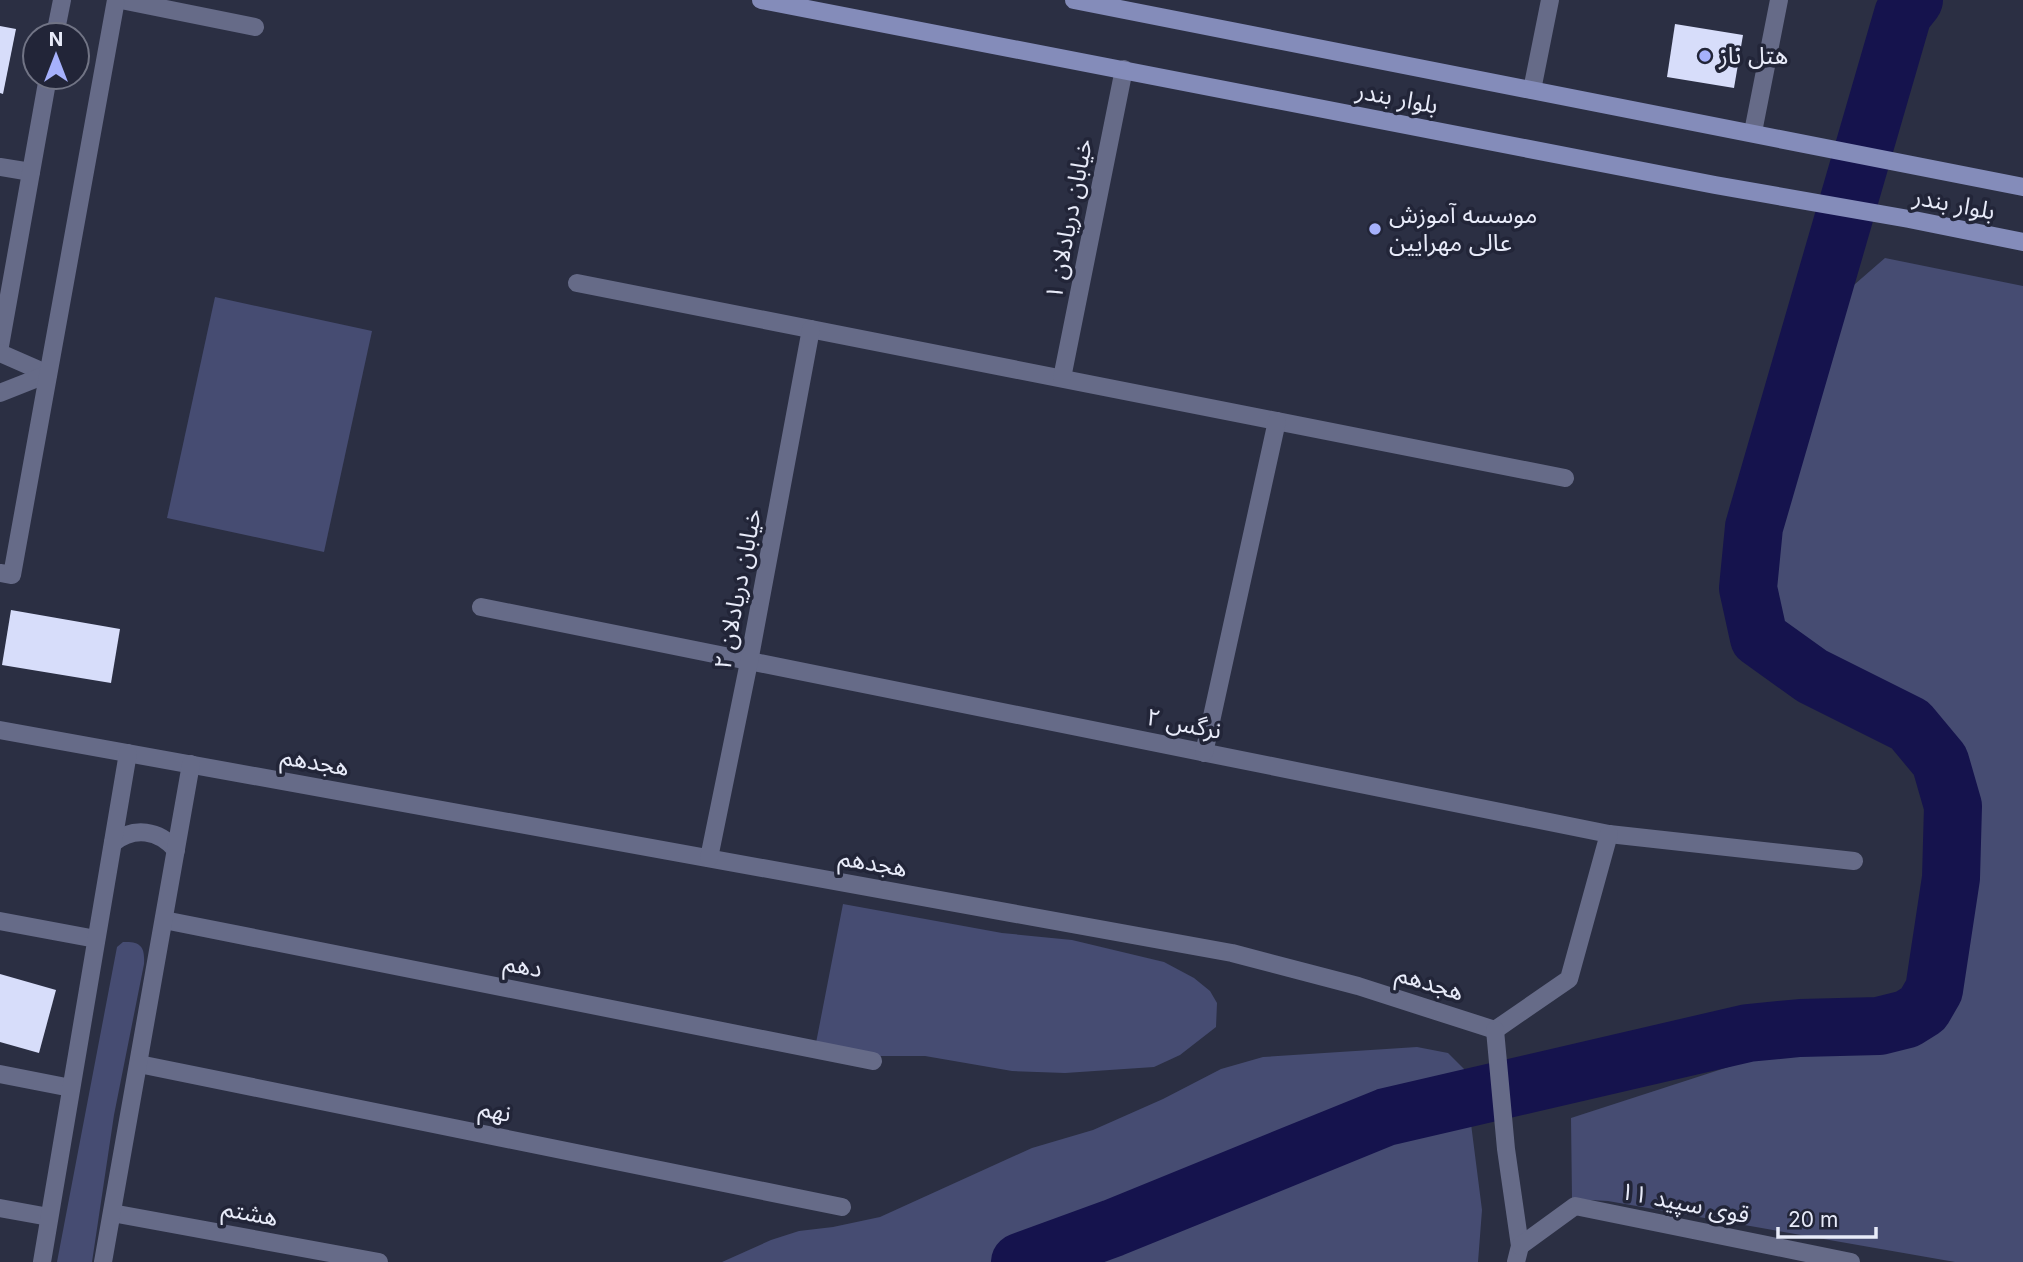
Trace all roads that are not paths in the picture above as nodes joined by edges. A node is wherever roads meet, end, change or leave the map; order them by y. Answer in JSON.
{"nodes":[{"id":1,"x":62,"y":0,"type":"edge"},
{"id":2,"x":118,"y":0,"type":"edge"},
{"id":3,"x":761,"y":0,"type":"edge"},
{"id":4,"x":1074,"y":0,"type":"edge"},
{"id":5,"x":1550,"y":0,"type":"edge"},
{"id":6,"x":1780,"y":0,"type":"edge"},
{"id":7,"x":58,"y":21,"type":"edge"},
{"id":8,"x":255,"y":27,"type":"dead end"},
{"id":9,"x":1124,"y":69,"type":"junction"},
{"id":10,"x":1532,"y":90,"type":"junction"},
{"id":11,"x":45,"y":91,"type":"edge"},
{"id":12,"x":1753,"y":132,"type":"junction"},
{"id":13,"x":0,"y":167,"type":"edge"},
{"id":14,"x":31,"y":172,"type":"junction"},
{"id":15,"x":2023,"y":187,"type":"edge"},
{"id":16,"x":2023,"y":243,"type":"edge"},
{"id":17,"x":577,"y":283,"type":"dead end"},
{"id":18,"x":811,"y":329,"type":"junction"},
{"id":19,"x":0,"y":346,"type":"edge"},
{"id":20,"x":0,"y":353,"type":"edge"},
{"id":21,"x":48,"y":374,"type":"junction"},
{"id":22,"x":1062,"y":378,"type":"junction"},
{"id":23,"x":0,"y":393,"type":"edge"},
{"id":24,"x":1277,"y":421,"type":"junction"},
{"id":25,"x":1565,"y":478,"type":"dead end"},
{"id":26,"x":6,"y":574,"type":"edge"},
{"id":27,"x":481,"y":607,"type":"dead end"},
{"id":28,"x":750,"y":662,"type":"junction"},
{"id":29,"x":0,"y":730,"type":"edge"},
{"id":30,"x":128,"y":753,"type":"junction"},
{"id":31,"x":1204,"y":753,"type":"junction"},
{"id":32,"x":191,"y":764,"type":"junction"},
{"id":33,"x":1609,"y":834,"type":"junction"},
{"id":34,"x":113,"y":843,"type":"junction"},
{"id":35,"x":176,"y":850,"type":"junction"},
{"id":36,"x":709,"y":858,"type":"junction"},
{"id":37,"x":1854,"y":861,"type":"dead end"},
{"id":38,"x":164,"y":920,"type":"junction"},
{"id":39,"x":0,"y":921,"type":"edge"},
{"id":40,"x":96,"y":939,"type":"junction"},
{"id":41,"x":1496,"y":1037,"type":"junction"},
{"id":42,"x":873,"y":1061,"type":"dead end"},
{"id":43,"x":139,"y":1063,"type":"junction"},
{"id":44,"x":0,"y":1074,"type":"edge"},
{"id":45,"x":71,"y":1088,"type":"junction"},
{"id":46,"x":842,"y":1207,"type":"dead end"},
{"id":47,"x":0,"y":1208,"type":"edge"},
{"id":48,"x":112,"y":1213,"type":"junction"},
{"id":49,"x":49,"y":1217,"type":"junction"},
{"id":50,"x":1518,"y":1254,"type":"edge"},
{"id":51,"x":41,"y":1262,"type":"edge"},
{"id":52,"x":103,"y":1262,"type":"edge"},
{"id":53,"x":379,"y":1262,"type":"edge"},
{"id":54,"x":1851,"y":1262,"type":"edge"}],
"edges":[{"from":1,"to":7,"type":"street"},
{"from":2,"to":8,"type":"street"},
{"from":2,"to":21,"type":"street"},
{"from":3,"to":9,"type":"main road","name":"بلوار بندر"},
{"from":4,"to":10,"type":"main road","name":"بلوار بندر"},
{"from":5,"to":10,"type":"street"},
{"from":6,"to":12,"type":"street"},
{"from":9,"to":16,"type":"main road","name":"بلوار بندر"},
{"from":9,"to":22,"type":"street","name":"خیابان دریادلان ۱"},
{"from":10,"to":12,"type":"main road","name":"بلوار بندر"},
{"from":11,"to":14,"type":"street"},
{"from":12,"to":15,"type":"main road","name":"بلوار بندر"},
{"from":13,"to":14,"type":"street"},
{"from":14,"to":19,"type":"street"},
{"from":17,"to":18,"type":"street"},
{"from":18,"to":22,"type":"street"},
{"from":18,"to":28,"type":"street","name":"خیابان دریادلان ۲"},
{"from":20,"to":21,"type":"street"},
{"from":21,"to":23,"type":"street"},
{"from":21,"to":26,"type":"street"},
{"from":22,"to":24,"type":"street"},
{"from":24,"to":25,"type":"street"},
{"from":24,"to":31,"type":"street"},
{"from":27,"to":28,"type":"street","name":"نرگس ۲"},
{"from":28,"to":31,"type":"street","name":"نرگس ۲"},
{"from":28,"to":36,"type":"street","name":"خیابان دریادلان ۲"},
{"from":29,"to":30,"type":"street","name":"هجدهم"},
{"from":30,"to":32,"type":"street","name":"هجدهم"},
{"from":30,"to":34,"type":"street"},
{"from":31,"to":33,"type":"street","name":"نرگس ۲"},
{"from":32,"to":35,"type":"street"},
{"from":32,"to":36,"type":"street","name":"هجدهم"},
{"from":33,"to":37,"type":"street","name":"نرگس ۲"},
{"from":33,"to":41,"type":"street"},
{"from":34,"to":35,"type":"street"},
{"from":34,"to":40,"type":"street"},
{"from":35,"to":38,"type":"street"},
{"from":36,"to":41,"type":"street","name":"هجدهم"},
{"from":38,"to":42,"type":"street","name":"دهم"},
{"from":38,"to":43,"type":"street"},
{"from":39,"to":40,"type":"street"},
{"from":40,"to":45,"type":"street"},
{"from":41,"to":50,"type":"street"},
{"from":43,"to":46,"type":"street","name":"نهم"},
{"from":43,"to":48,"type":"street"},
{"from":44,"to":45,"type":"street"},
{"from":45,"to":49,"type":"street"},
{"from":47,"to":49,"type":"street"},
{"from":48,"to":52,"type":"street"},
{"from":48,"to":53,"type":"street","name":"هشتم"},
{"from":49,"to":51,"type":"street"},
{"from":50,"to":54,"type":"street","name":"قوی سپید ۱۱"}]}
